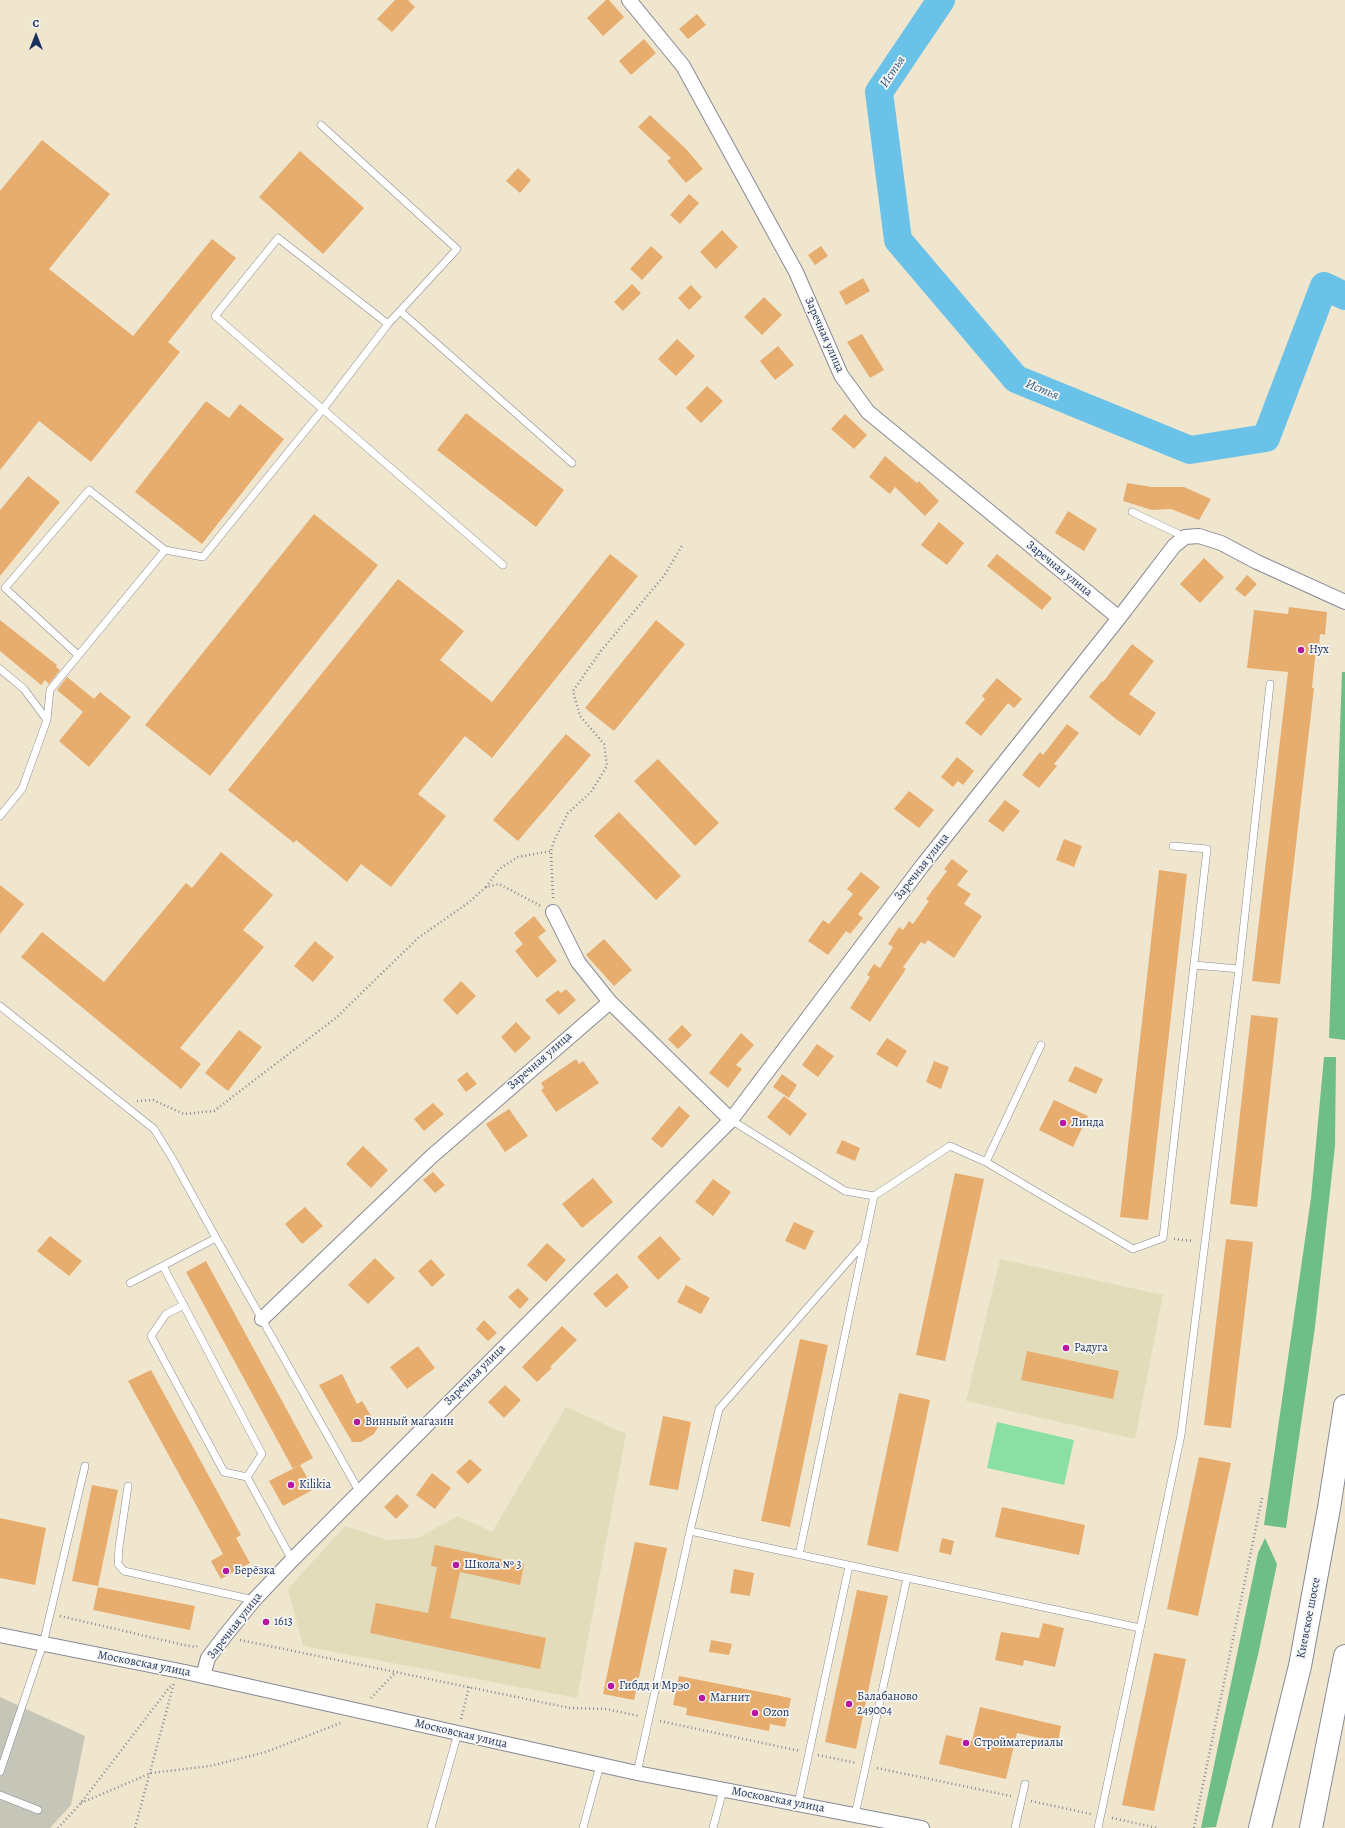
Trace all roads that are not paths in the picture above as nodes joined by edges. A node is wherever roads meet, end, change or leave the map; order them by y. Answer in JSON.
{"nodes":[{"id":1,"x":629,"y":0,"type":"edge"},
{"id":2,"x":321,"y":125,"type":"dead end"},
{"id":3,"x":400,"y":311,"type":"junction"},
{"id":4,"x":388,"y":324,"type":"junction"},
{"id":5,"x":323,"y":409,"type":"junction"},
{"id":6,"x":572,"y":463,"type":"dead end"},
{"id":7,"x":1132,"y":512,"type":"dead end"},
{"id":8,"x":1185,"y":537,"type":"junction"},
{"id":9,"x":165,"y":550,"type":"junction"},
{"id":10,"x":503,"y":565,"type":"dead end"},
{"id":11,"x":1345,"y":602,"type":"edge"},
{"id":12,"x":1119,"y":618,"type":"junction"},
{"id":13,"x":78,"y":655,"type":"junction"},
{"id":14,"x":0,"y":669,"type":"edge"},
{"id":15,"x":1270,"y":684,"type":"dead end"},
{"id":16,"x":47,"y":720,"type":"junction"},
{"id":17,"x":0,"y":816,"type":"edge"},
{"id":18,"x":1173,"y":846,"type":"dead end"},
{"id":19,"x":553,"y":912,"type":"road end"},
{"id":20,"x":1194,"y":964,"type":"junction"},
{"id":21,"x":1239,"y":969,"type":"junction"},
{"id":22,"x":610,"y":1002,"type":"junction"},
{"id":23,"x":0,"y":1006,"type":"edge"},
{"id":24,"x":1041,"y":1046,"type":"dead end"},
{"id":25,"x":731,"y":1120,"type":"junction"},
{"id":26,"x":986,"y":1162,"type":"junction"},
{"id":27,"x":874,"y":1196,"type":"junction"},
{"id":28,"x":216,"y":1238,"type":"junction"},
{"id":29,"x":866,"y":1241,"type":"junction"},
{"id":30,"x":163,"y":1266,"type":"junction"},
{"id":31,"x":130,"y":1283,"type":"dead end"},
{"id":32,"x":184,"y":1305,"type":"junction"},
{"id":33,"x":262,"y":1319,"type":"junction"},
{"id":34,"x":1345,"y":1406,"type":"edge"},
{"id":35,"x":85,"y":1466,"type":"dead end"},
{"id":36,"x":247,"y":1477,"type":"junction"},
{"id":37,"x":128,"y":1486,"type":"dead end"},
{"id":38,"x":358,"y":1491,"type":"junction"},
{"id":39,"x":1345,"y":1525,"type":"edge"},
{"id":40,"x":690,"y":1532,"type":"junction"},
{"id":41,"x":1322,"y":1546,"type":"junction"},
{"id":42,"x":799,"y":1555,"type":"junction"},
{"id":43,"x":292,"y":1560,"type":"junction"},
{"id":44,"x":849,"y":1566,"type":"junction"},
{"id":45,"x":907,"y":1578,"type":"junction"},
{"id":46,"x":254,"y":1600,"type":"junction"},
{"id":47,"x":1140,"y":1628,"type":"junction"},
{"id":48,"x":0,"y":1635,"type":"edge"},
{"id":49,"x":43,"y":1644,"type":"junction"},
{"id":50,"x":1345,"y":1656,"type":"edge"},
{"id":51,"x":203,"y":1676,"type":"junction"},
{"id":52,"x":458,"y":1733,"type":"junction"},
{"id":53,"x":600,"y":1764,"type":"junction"},
{"id":54,"x":0,"y":1772,"type":"edge"},
{"id":55,"x":637,"y":1773,"type":"junction"},
{"id":56,"x":1025,"y":1784,"type":"dead end"},
{"id":57,"x":723,"y":1790,"type":"junction"},
{"id":58,"x":0,"y":1795,"type":"edge"},
{"id":59,"x":798,"y":1804,"type":"junction"},
{"id":60,"x":38,"y":1810,"type":"dead end"},
{"id":61,"x":855,"y":1815,"type":"junction"},
{"id":62,"x":431,"y":1828,"type":"edge"},
{"id":63,"x":583,"y":1828,"type":"edge"},
{"id":64,"x":713,"y":1828,"type":"edge"},
{"id":65,"x":922,"y":1828,"type":"edge"},
{"id":66,"x":1015,"y":1828,"type":"edge"},
{"id":67,"x":1098,"y":1828,"type":"edge"},
{"id":68,"x":1260,"y":1828,"type":"edge"},
{"id":69,"x":1311,"y":1828,"type":"edge"}],
"edges":[{"from":1,"to":12,"type":"street","name":"Заречная улица"},
{"from":2,"to":3,"type":"lane"},
{"from":3,"to":4,"type":"lane"},
{"from":3,"to":6,"type":"lane"},
{"from":4,"to":5,"type":"lane"},
{"from":4,"to":5,"type":"lane"},
{"from":5,"to":9,"type":"lane"},
{"from":5,"to":10,"type":"lane"},
{"from":7,"to":8,"type":"lane"},
{"from":8,"to":11,"type":"street"},
{"from":8,"to":12,"type":"street","name":"Заречная улица"},
{"from":9,"to":13,"type":"lane"},
{"from":9,"to":13,"type":"lane"},
{"from":12,"to":25,"type":"street","name":"Заречная улица"},
{"from":13,"to":16,"type":"lane"},
{"from":14,"to":16,"type":"lane"},
{"from":15,"to":21,"type":"lane"},
{"from":16,"to":17,"type":"lane"},
{"from":18,"to":20,"type":"lane"},
{"from":19,"to":22,"type":"street"},
{"from":20,"to":21,"type":"lane"},
{"from":20,"to":26,"type":"lane"},
{"from":21,"to":47,"type":"lane"},
{"from":22,"to":25,"type":"street"},
{"from":22,"to":33,"type":"street","name":"Заречная улица"},
{"from":23,"to":28,"type":"lane"},
{"from":24,"to":26,"type":"lane"},
{"from":25,"to":27,"type":"lane"},
{"from":25,"to":38,"type":"street","name":"Заречная улица"},
{"from":26,"to":27,"type":"lane"},
{"from":27,"to":29,"type":"lane"},
{"from":28,"to":30,"type":"lane"},
{"from":28,"to":33,"type":"lane"},
{"from":29,"to":40,"type":"lane"},
{"from":29,"to":42,"type":"lane"},
{"from":30,"to":31,"type":"lane"},
{"from":30,"to":32,"type":"lane"},
{"from":32,"to":36,"type":"lane"},
{"from":32,"to":36,"type":"lane"},
{"from":33,"to":38,"type":"lane"},
{"from":34,"to":41,"type":"highway","name":"Киевское шоссе"},
{"from":35,"to":49,"type":"lane"},
{"from":36,"to":43,"type":"lane"},
{"from":37,"to":46,"type":"lane"},
{"from":38,"to":43,"type":"street","name":"Заречная улица"},
{"from":39,"to":41,"type":"highway"},
{"from":40,"to":42,"type":"lane"},
{"from":40,"to":55,"type":"lane"},
{"from":41,"to":68,"type":"highway","name":"Киевское шоссе"},
{"from":42,"to":44,"type":"lane"},
{"from":43,"to":46,"type":"street","name":"Заречная улица"},
{"from":44,"to":45,"type":"lane"},
{"from":44,"to":59,"type":"lane"},
{"from":45,"to":47,"type":"lane"},
{"from":45,"to":61,"type":"lane"},
{"from":46,"to":51,"type":"street","name":"Заречная улица"},
{"from":47,"to":67,"type":"lane"},
{"from":48,"to":49,"type":"street","name":"Московская улица"},
{"from":49,"to":51,"type":"street","name":"Московская улица"},
{"from":49,"to":54,"type":"lane"},
{"from":50,"to":69,"type":"highway"},
{"from":51,"to":52,"type":"street","name":"Московская улица"},
{"from":52,"to":53,"type":"street","name":"Московская улица"},
{"from":52,"to":62,"type":"lane"},
{"from":53,"to":55,"type":"street","name":"Московская улица"},
{"from":53,"to":63,"type":"lane"},
{"from":55,"to":57,"type":"street","name":"Московская улица"},
{"from":56,"to":66,"type":"lane"},
{"from":57,"to":59,"type":"street","name":"Московская улица"},
{"from":57,"to":64,"type":"lane"},
{"from":58,"to":60,"type":"lane"},
{"from":59,"to":61,"type":"street","name":"Московская улица"},
{"from":61,"to":65,"type":"street","name":"Московская улица"}]}
